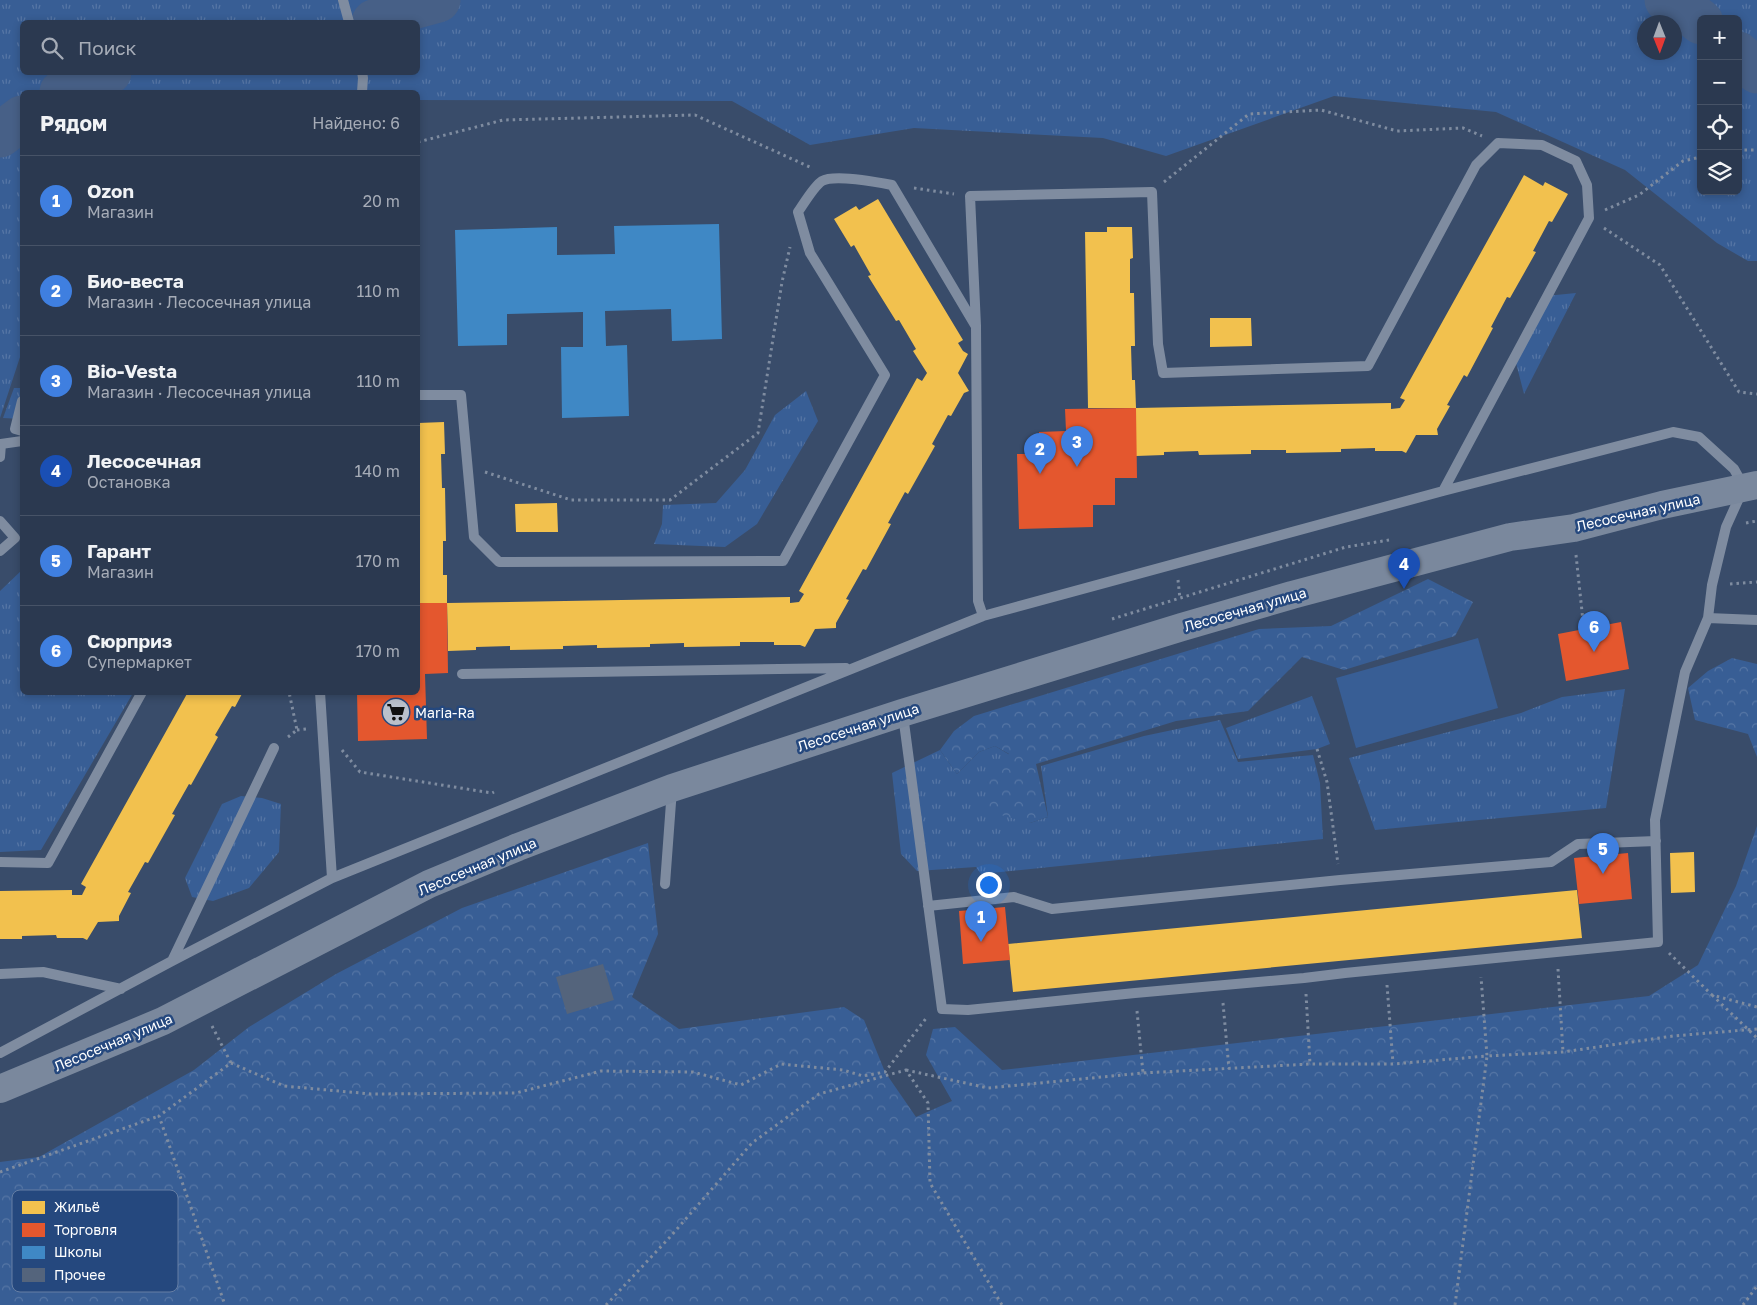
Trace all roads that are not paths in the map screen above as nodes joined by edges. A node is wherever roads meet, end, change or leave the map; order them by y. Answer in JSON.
{"nodes":[{"id":1,"x":343,"y":0,"type":"edge"},
{"id":2,"x":348,"y":20,"type":"edge"},
{"id":3,"x":363,"y":75,"type":"edge"},
{"id":4,"x":362,"y":90,"type":"edge"},
{"id":5,"x":976,"y":326,"type":"junction"},
{"id":6,"x":420,"y":395,"type":"edge"},
{"id":7,"x":20,"y":409,"type":"edge"},
{"id":8,"x":20,"y":430,"type":"edge"},
{"id":9,"x":20,"y":441,"type":"edge"},
{"id":10,"x":0,"y":457,"type":"edge"},
{"id":11,"x":1751,"y":486,"type":"edge"},
{"id":12,"x":1443,"y":490,"type":"junction"},
{"id":13,"x":0,"y":521,"type":"edge"},
{"id":14,"x":19,"y":538,"type":"edge"},
{"id":15,"x":0,"y":551,"type":"edge"},
{"id":16,"x":982,"y":616,"type":"junction"},
{"id":17,"x":1708,"y":618,"type":"junction"},
{"id":18,"x":1757,"y":620,"type":"edge"},
{"id":19,"x":852,"y":668,"type":"junction"},
{"id":20,"x":462,"y":674,"type":"dead end"},
{"id":21,"x":140,"y":695,"type":"edge"},
{"id":22,"x":320,"y":695,"type":"edge"},
{"id":23,"x":902,"y":712,"type":"junction"},
{"id":24,"x":274,"y":748,"type":"road end"},
{"id":25,"x":672,"y":788,"type":"junction"},
{"id":26,"x":1656,"y":841,"type":"junction"},
{"id":27,"x":0,"y":862,"type":"edge"},
{"id":28,"x":332,"y":878,"type":"junction"},
{"id":29,"x":665,"y":884,"type":"dead end"},
{"id":30,"x":928,"y":906,"type":"junction"},
{"id":31,"x":172,"y":961,"type":"junction"},
{"id":32,"x":0,"y":974,"type":"edge"},
{"id":33,"x":121,"y":989,"type":"junction"},
{"id":34,"x":0,"y":1053,"type":"edge"},
{"id":35,"x":0,"y":1089,"type":"edge"}],
"edges":[{"from":1,"to":2,"type":"lane"},
{"from":3,"to":4,"type":"lane"},
{"from":5,"to":6,"type":"lane"},
{"from":5,"to":12,"type":"lane"},
{"from":5,"to":16,"type":"lane"},
{"from":7,"to":8,"type":"lane"},
{"from":9,"to":10,"type":"lane"},
{"from":11,"to":12,"type":"lane"},
{"from":11,"to":17,"type":"lane"},
{"from":11,"to":23,"type":"street","name":"Лесосечная улица"},
{"from":12,"to":16,"type":"lane"},
{"from":13,"to":14,"type":"lane"},
{"from":14,"to":15,"type":"lane"},
{"from":16,"to":19,"type":"lane"},
{"from":17,"to":18,"type":"lane"},
{"from":17,"to":26,"type":"lane"},
{"from":19,"to":20,"type":"lane"},
{"from":19,"to":28,"type":"lane"},
{"from":21,"to":27,"type":"lane"},
{"from":22,"to":28,"type":"lane"},
{"from":23,"to":25,"type":"street","name":"Лесосечная улица"},
{"from":23,"to":30,"type":"lane"},
{"from":24,"to":31,"type":"lane"},
{"from":25,"to":29,"type":"lane"},
{"from":25,"to":35,"type":"street","name":"Лесосечная улица"},
{"from":26,"to":30,"type":"lane"},
{"from":26,"to":30,"type":"lane"},
{"from":28,"to":31,"type":"lane"},
{"from":31,"to":33,"type":"lane"},
{"from":32,"to":33,"type":"lane"},
{"from":33,"to":34,"type":"lane"}]}
